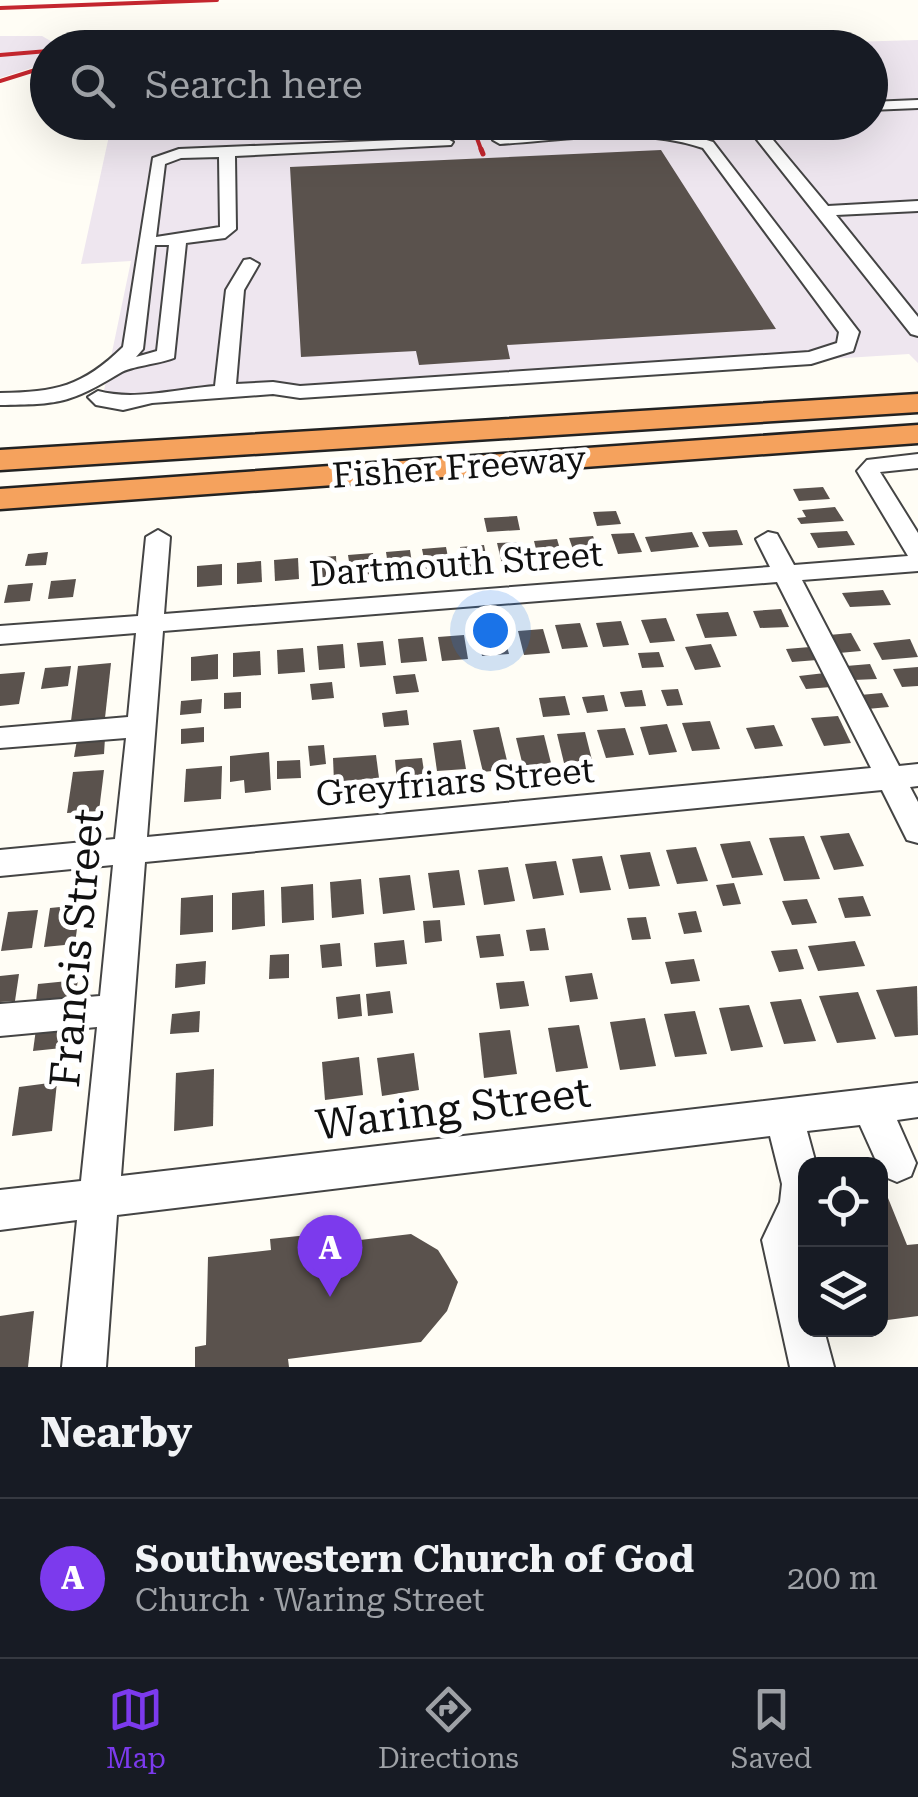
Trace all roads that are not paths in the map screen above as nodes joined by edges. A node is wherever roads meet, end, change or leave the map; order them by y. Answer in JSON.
{"nodes":[{"id":1,"x":918,"y":104,"type":"edge"},
{"id":2,"x":888,"y":105,"type":"edge"},
{"id":3,"x":697,"y":140,"type":"edge"},
{"id":4,"x":765,"y":140,"type":"edge"},
{"id":5,"x":446,"y":142,"type":"dead end"},
{"id":6,"x":227,"y":152,"type":"junction"},
{"id":7,"x":918,"y":206,"type":"edge"},
{"id":8,"x":824,"y":211,"type":"junction"},
{"id":9,"x":178,"y":241,"type":"junction"},
{"id":10,"x":148,"y":242,"type":"junction"},
{"id":11,"x":250,"y":264,"type":"dead end"},
{"id":12,"x":918,"y":330,"type":"edge"},
{"id":13,"x":117,"y":365,"type":"junction"},
{"id":14,"x":226,"y":392,"type":"junction"},
{"id":15,"x":0,"y":399,"type":"edge"},
{"id":16,"x":41,"y":399,"type":"junction"},
{"id":17,"x":918,"y":402,"type":"edge"},
{"id":18,"x":918,"y":434,"type":"edge"},
{"id":19,"x":4,"y":460,"type":"edge"},
{"id":20,"x":918,"y":461,"type":"edge"},
{"id":21,"x":0,"y":499,"type":"edge"},
{"id":22,"x":158,"y":537,"type":"dead end"},
{"id":23,"x":768,"y":540,"type":"dead end"},
{"id":24,"x":918,"y":553,"type":"edge"},
{"id":25,"x":918,"y":563,"type":"edge"},
{"id":26,"x":785,"y":573,"type":"junction"},
{"id":27,"x":150,"y":623,"type":"junction"},
{"id":28,"x":0,"y":635,"type":"edge"},
{"id":29,"x":141,"y":726,"type":"junction"},
{"id":30,"x":0,"y":738,"type":"edge"},
{"id":31,"x":904,"y":777,"type":"edge"},
{"id":32,"x":918,"y":831,"type":"edge"},
{"id":33,"x":130,"y":851,"type":"junction"},
{"id":34,"x":0,"y":863,"type":"edge"},
{"id":35,"x":115,"y":1010,"type":"junction"},
{"id":36,"x":0,"y":1020,"type":"edge"},
{"id":37,"x":918,"y":1100,"type":"edge"},
{"id":38,"x":871,"y":1106,"type":"junction"},
{"id":39,"x":784,"y":1116,"type":"junction"},
{"id":40,"x":798,"y":1159,"type":"edge"},
{"id":41,"x":898,"y":1163,"type":"edge"},
{"id":42,"x":98,"y":1198,"type":"junction"},
{"id":43,"x":798,"y":1207,"type":"edge"},
{"id":44,"x":0,"y":1210,"type":"edge"},
{"id":45,"x":84,"y":1367,"type":"edge"},
{"id":46,"x":812,"y":1367,"type":"edge"}],
"edges":[{"from":1,"to":2,"type":"street"},
{"from":3,"to":14,"type":"street"},
{"from":4,"to":8,"type":"street"},
{"from":5,"to":6,"type":"street"},
{"from":6,"to":9,"type":"street"},
{"from":6,"to":10,"type":"street"},
{"from":7,"to":8,"type":"street"},
{"from":8,"to":12,"type":"street"},
{"from":9,"to":10,"type":"street"},
{"from":9,"to":13,"type":"street"},
{"from":10,"to":13,"type":"street"},
{"from":11,"to":14,"type":"street"},
{"from":13,"to":16,"type":"street"},
{"from":14,"to":16,"type":"street"},
{"from":15,"to":16,"type":"street"},
{"from":17,"to":19,"type":"highway","name":"Fisher Freeway"},
{"from":18,"to":21,"type":"highway","name":"Fisher Freeway"},
{"from":20,"to":24,"type":"street"},
{"from":22,"to":27,"type":"street","name":"Francis Street"},
{"from":23,"to":26,"type":"street"},
{"from":25,"to":26,"type":"street","name":"Dartmouth Street"},
{"from":26,"to":27,"type":"street","name":"Dartmouth Street"},
{"from":26,"to":31,"type":"street"},
{"from":27,"to":28,"type":"street","name":"Dartmouth Street"},
{"from":27,"to":29,"type":"street","name":"Francis Street"},
{"from":29,"to":30,"type":"street"},
{"from":29,"to":33,"type":"street","name":"Francis Street"},
{"from":31,"to":32,"type":"street"},
{"from":31,"to":33,"type":"street","name":"Greyfriars Street"},
{"from":33,"to":34,"type":"street","name":"Greyfriars Street"},
{"from":33,"to":35,"type":"street","name":"Francis Street"},
{"from":35,"to":36,"type":"street"},
{"from":35,"to":42,"type":"street","name":"Francis Street"},
{"from":37,"to":38,"type":"street","name":"Waring Street"},
{"from":38,"to":39,"type":"street","name":"Waring Street"},
{"from":38,"to":41,"type":"street"},
{"from":39,"to":40,"type":"street"},
{"from":39,"to":42,"type":"street","name":"Waring Street"},
{"from":42,"to":44,"type":"street","name":"Waring Street"},
{"from":42,"to":45,"type":"street","name":"Francis Street"},
{"from":43,"to":46,"type":"street"}]}
